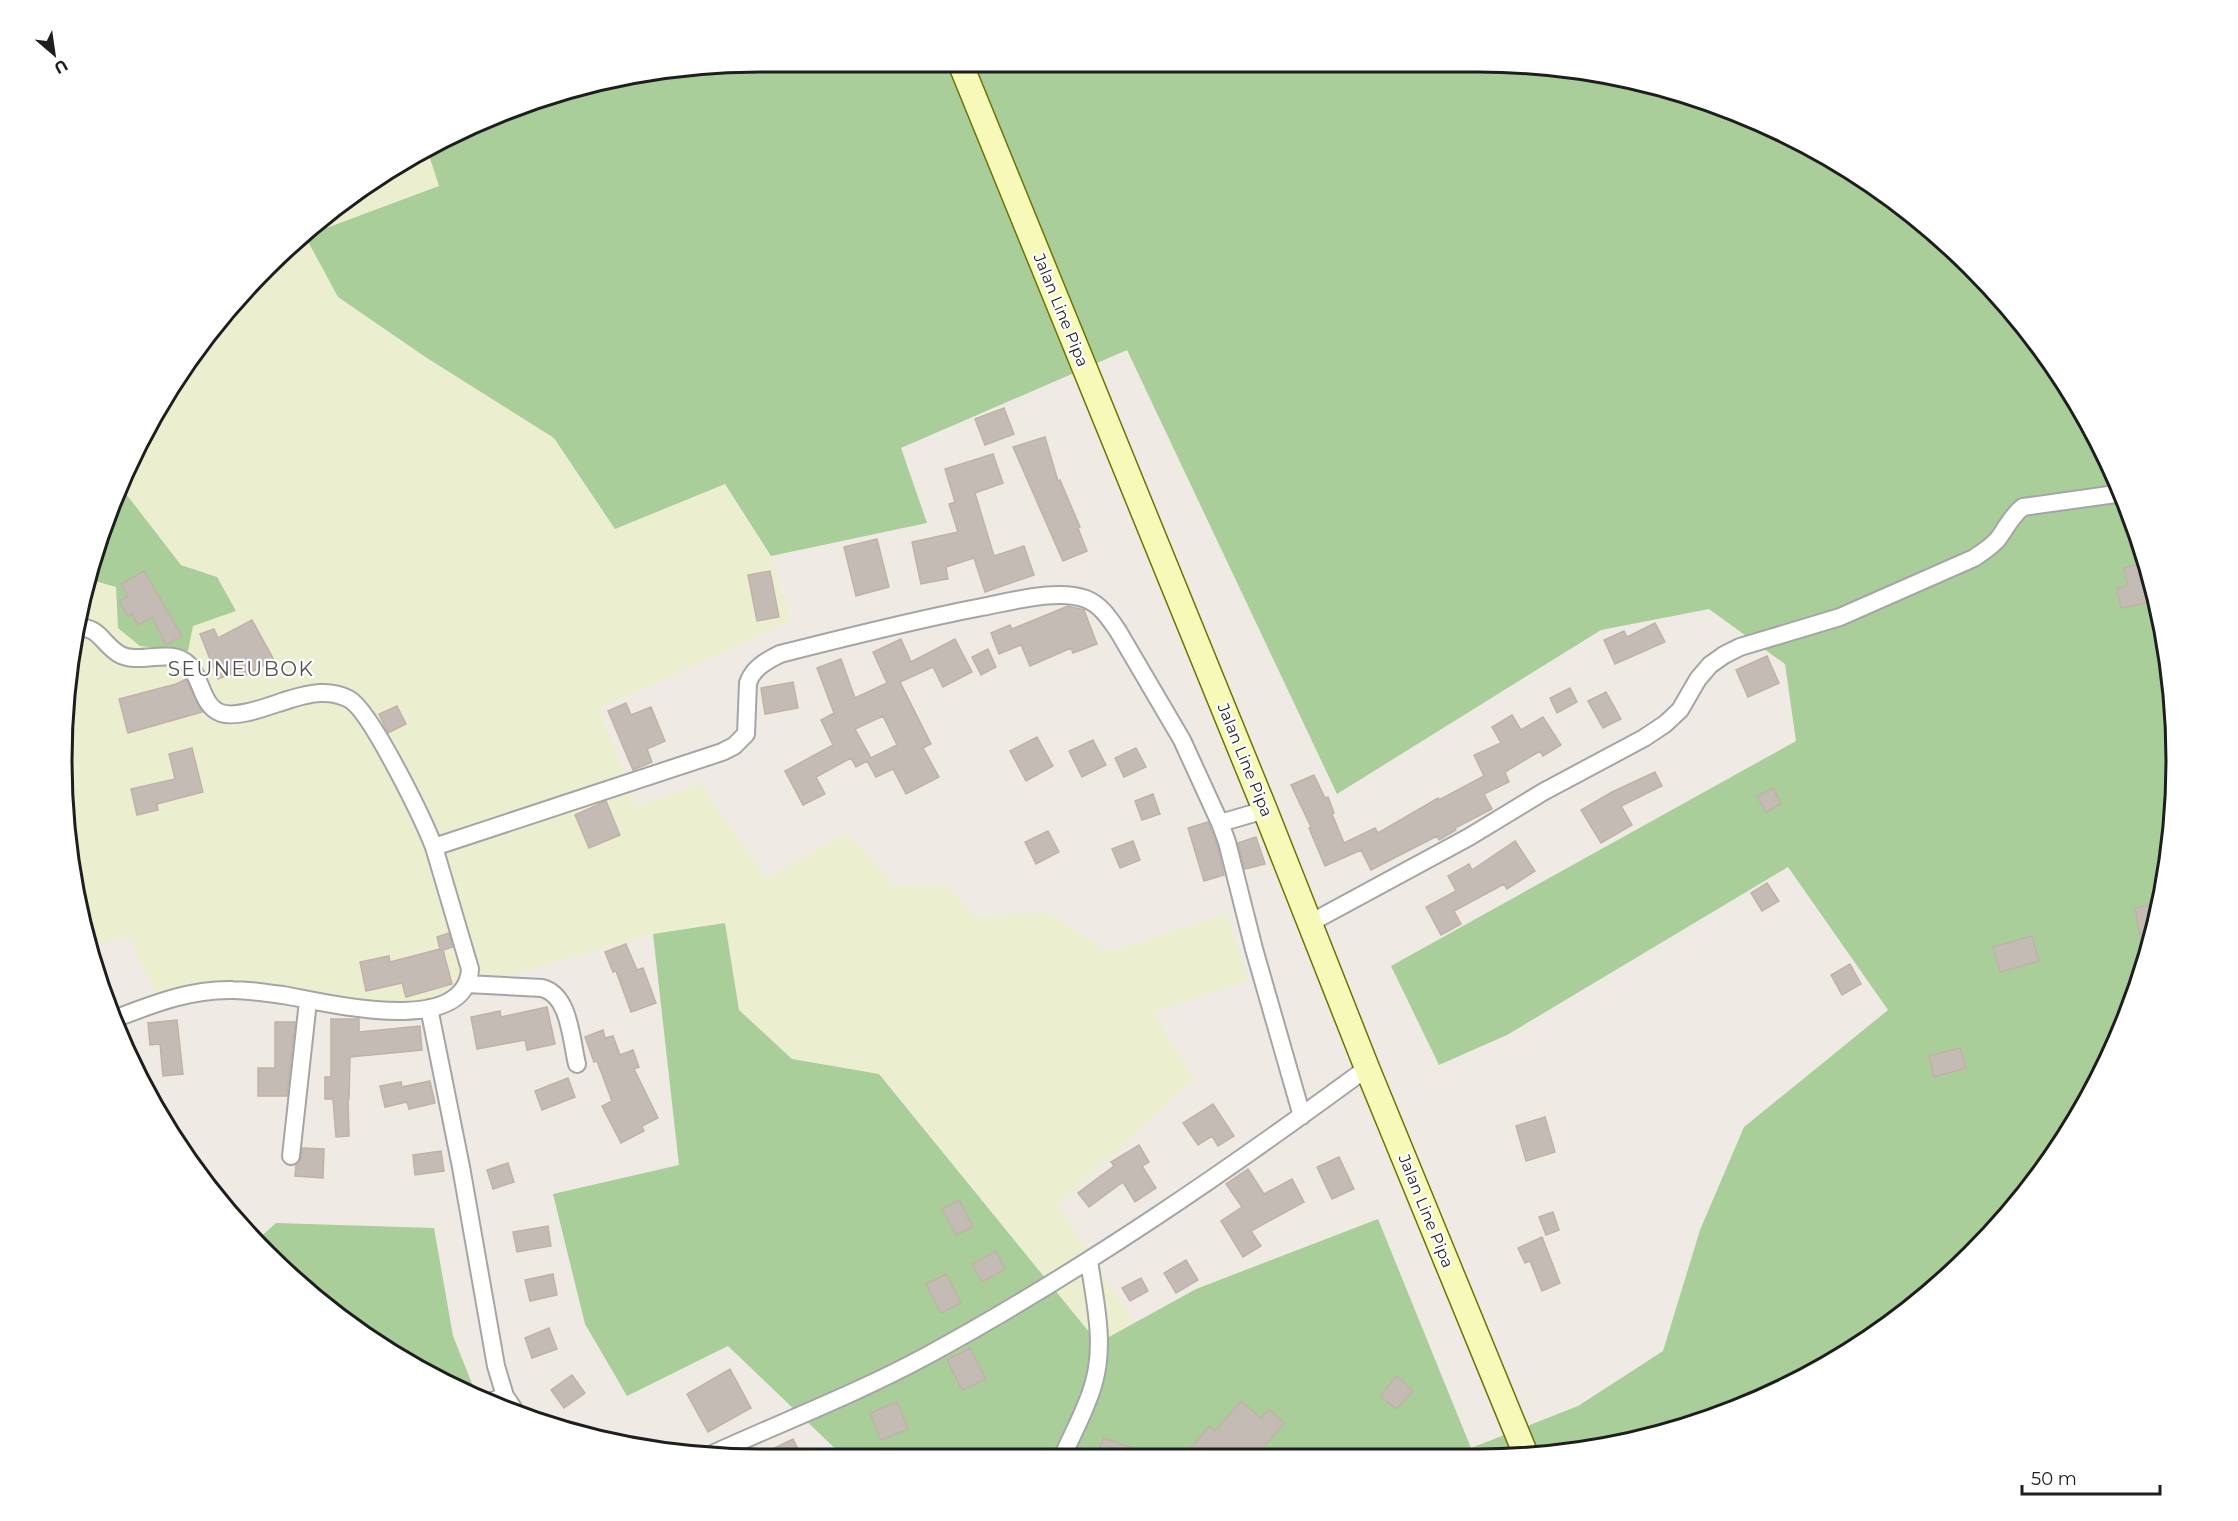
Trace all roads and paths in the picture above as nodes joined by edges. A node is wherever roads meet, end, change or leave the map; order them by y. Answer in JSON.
{"nodes":[{"id":1,"x":964,"y":72,"type":"edge"},
{"id":2,"x":2112,"y":494,"type":"edge"},
{"id":3,"x":85,"y":627,"type":"edge"},
{"id":4,"x":1265,"y":810,"type":"junction"},
{"id":5,"x":1220,"y":824,"type":"junction"},
{"id":6,"x":434,"y":847,"type":"junction"},
{"id":7,"x":1310,"y":923,"type":"junction"},
{"id":8,"x":466,"y":984,"type":"junction"},
{"id":9,"x":308,"y":1000,"type":"junction"},
{"id":10,"x":429,"y":1008,"type":"junction"},
{"id":11,"x":122,"y":1017,"type":"edge"},
{"id":12,"x":576,"y":1064,"type":"dead end"},
{"id":13,"x":1367,"y":1068,"type":"junction"},
{"id":14,"x":1302,"y":1116,"type":"junction"},
{"id":15,"x":291,"y":1156,"type":"dead end"},
{"id":16,"x":1089,"y":1261,"type":"junction"},
{"id":17,"x":503,"y":1399,"type":"edge"},
{"id":18,"x":725,"y":1448,"type":"edge"},
{"id":19,"x":1523,"y":1448,"type":"edge"},
{"id":20,"x":1066,"y":1449,"type":"edge"}],
"edges":[{"from":1,"to":4,"type":"main road","name":"Jalan Line Pipa"},
{"from":2,"to":7,"type":"street"},
{"from":3,"to":6,"type":"street"},
{"from":4,"to":5,"type":"street"},
{"from":4,"to":7,"type":"main road","name":"Jalan Line Pipa"},
{"from":5,"to":6,"type":"street"},
{"from":5,"to":14,"type":"street"},
{"from":6,"to":8,"type":"street"},
{"from":7,"to":13,"type":"main road","name":"Jalan Line Pipa"},
{"from":8,"to":10,"type":"street"},
{"from":8,"to":12,"type":"street"},
{"from":9,"to":10,"type":"street"},
{"from":9,"to":11,"type":"street"},
{"from":9,"to":15,"type":"street"},
{"from":10,"to":17,"type":"street"},
{"from":13,"to":14,"type":"street"},
{"from":13,"to":19,"type":"main road","name":"Jalan Line Pipa"},
{"from":14,"to":16,"type":"street"},
{"from":16,"to":18,"type":"street"},
{"from":16,"to":20,"type":"street"}]}
